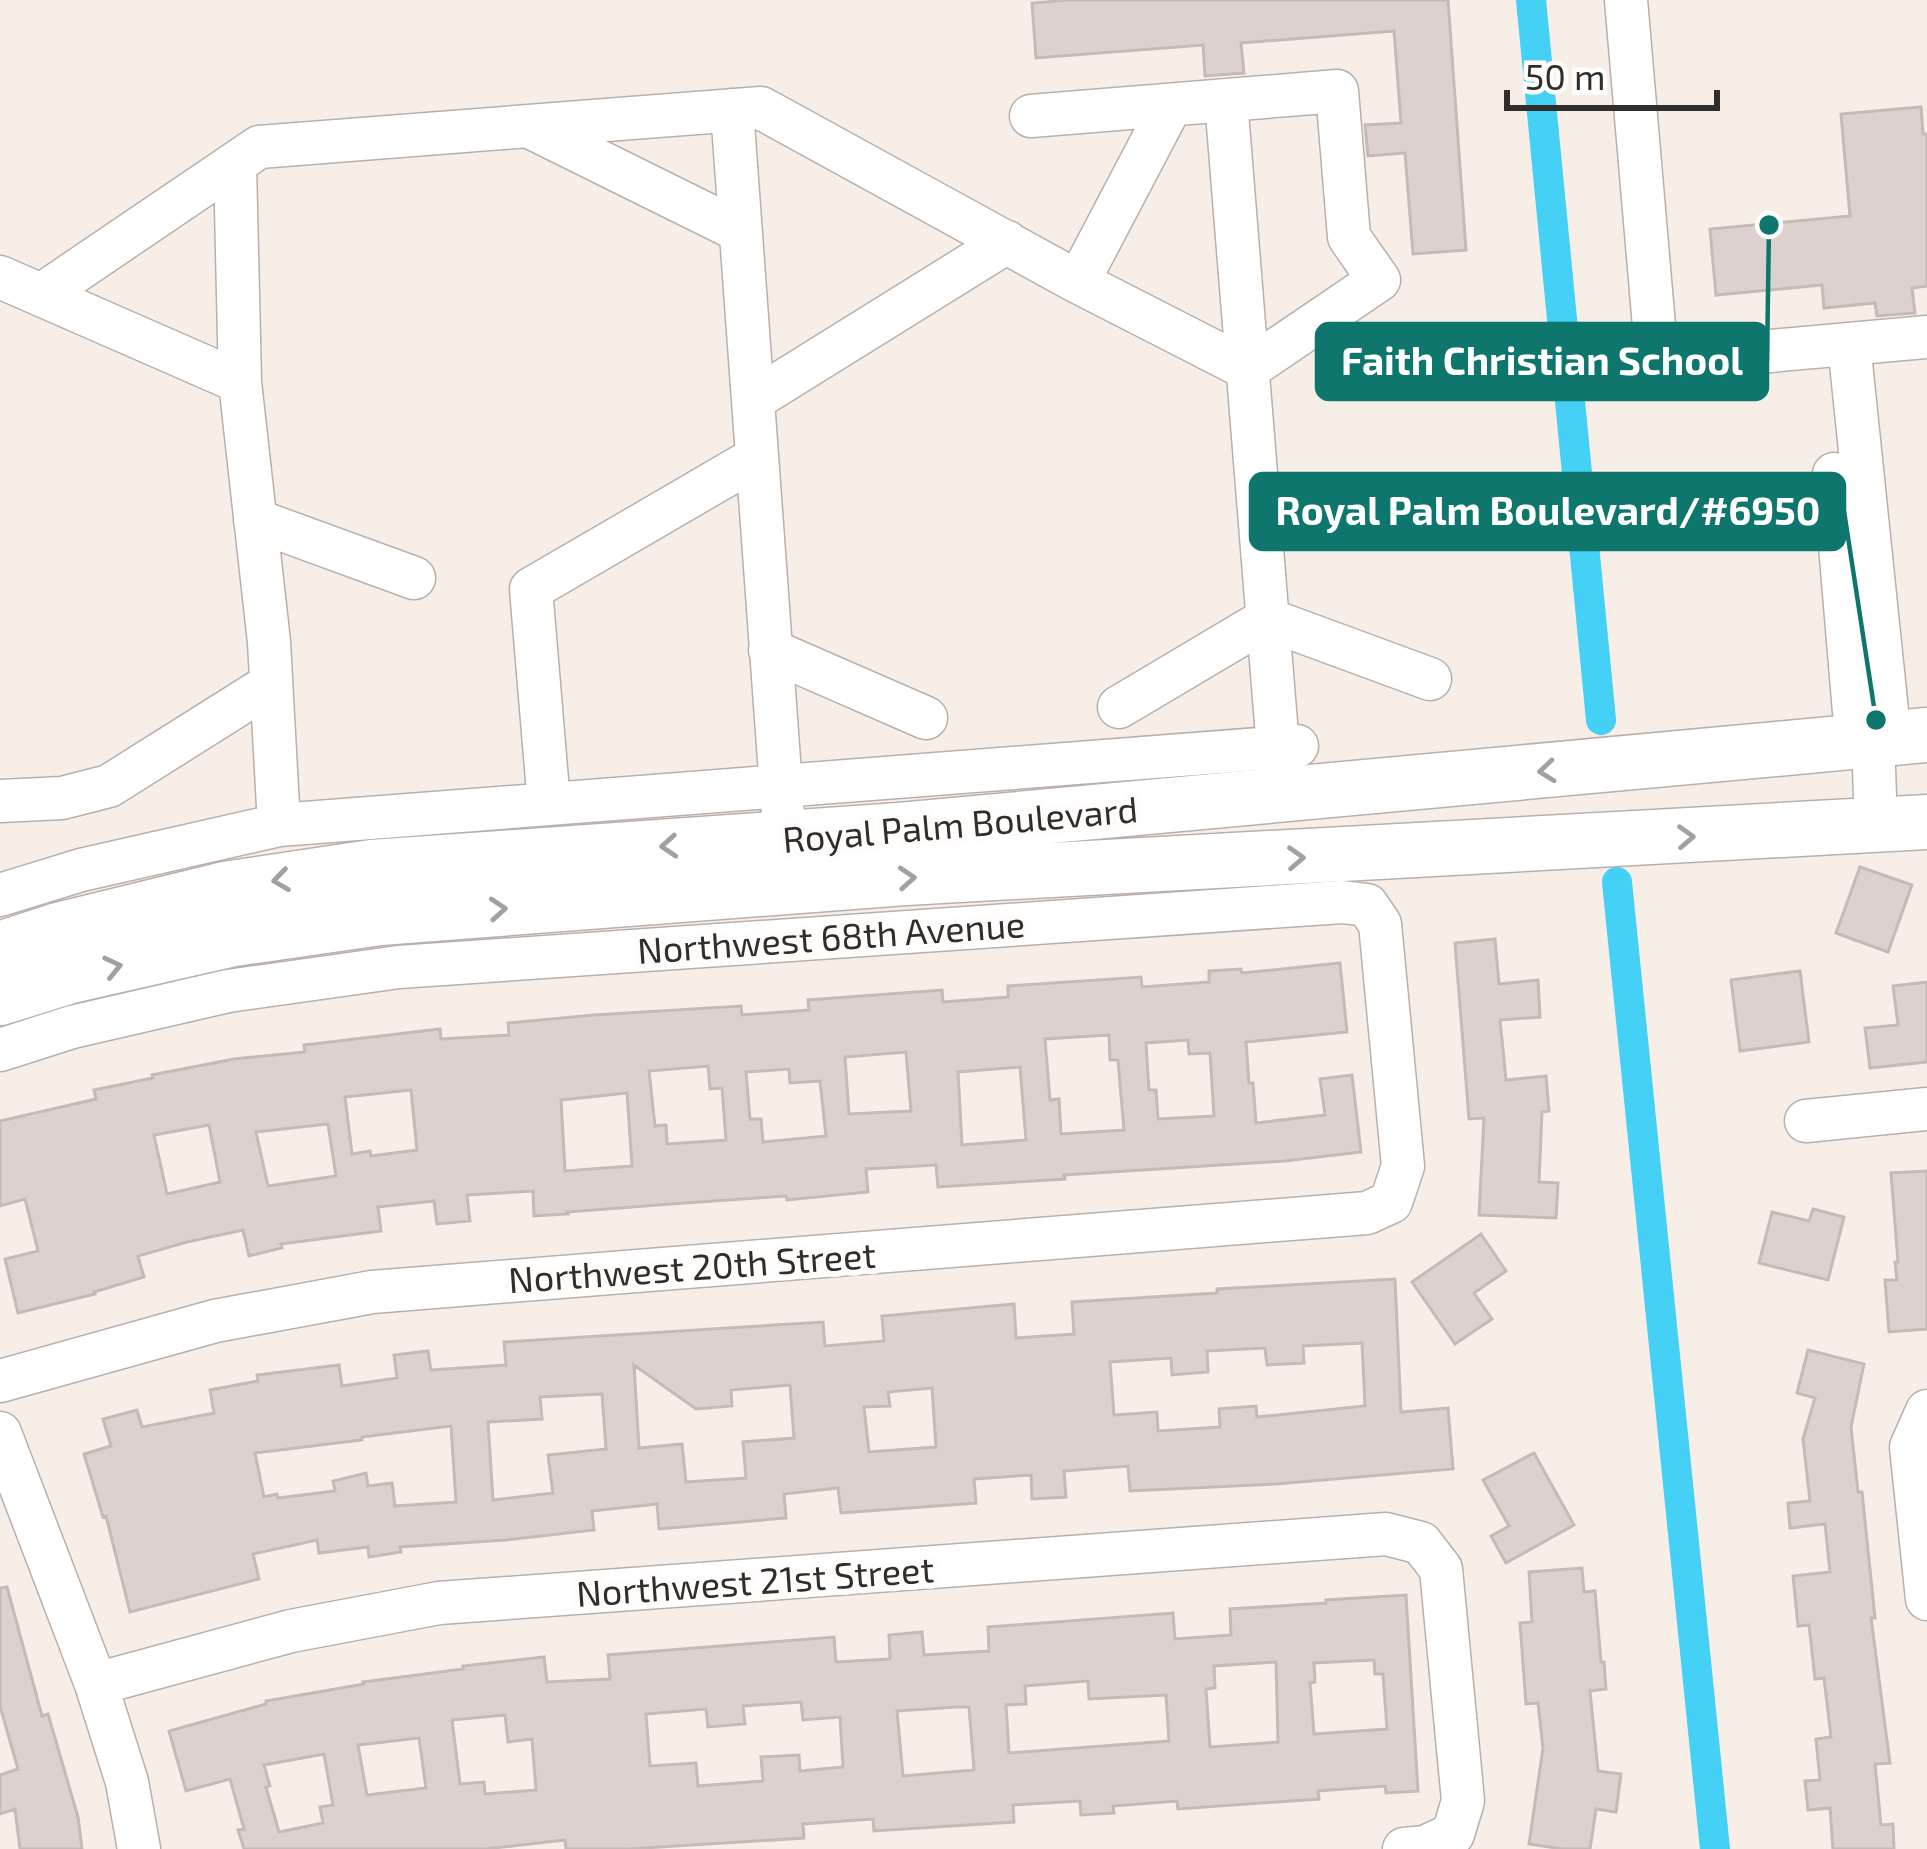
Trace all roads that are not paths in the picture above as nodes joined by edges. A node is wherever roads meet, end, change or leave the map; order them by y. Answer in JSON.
{"nodes":[{"id":1,"x":1626,"y":0,"type":"edge"},
{"id":2,"x":1226,"y":100,"type":"junction"},
{"id":3,"x":1171,"y":105,"type":"junction"},
{"id":4,"x":732,"y":110,"type":"junction"},
{"id":5,"x":1031,"y":116,"type":"dead end"},
{"id":6,"x":529,"y":126,"type":"junction"},
{"id":7,"x":235,"y":164,"type":"junction"},
{"id":8,"x":740,"y":231,"type":"junction"},
{"id":9,"x":1007,"y":242,"type":"junction"},
{"id":10,"x":0,"y":277,"type":"edge"},
{"id":11,"x":1078,"y":282,"type":"junction"},
{"id":12,"x":41,"y":295,"type":"junction"},
{"id":13,"x":1927,"y":338,"type":"edge"},
{"id":14,"x":1836,"y":345,"type":"junction"},
{"id":15,"x":1248,"y":369,"type":"junction"},
{"id":16,"x":241,"y":382,"type":"junction"},
{"id":17,"x":753,"y":400,"type":"junction"},
{"id":18,"x":756,"y":458,"type":"junction"},
{"id":19,"x":256,"y":520,"type":"junction"},
{"id":20,"x":414,"y":578,"type":"dead end"},
{"id":21,"x":1267,"y":619,"type":"junction"},
{"id":22,"x":770,"y":650,"type":"junction"},
{"id":23,"x":1430,"y":679,"type":"dead end"},
{"id":24,"x":271,"y":684,"type":"junction"},
{"id":25,"x":1119,"y":707,"type":"dead end"},
{"id":26,"x":926,"y":718,"type":"dead end"},
{"id":27,"x":1927,"y":735,"type":"edge"},
{"id":28,"x":1873,"y":738,"type":"junction"},
{"id":29,"x":0,"y":801,"type":"edge"},
{"id":30,"x":549,"y":804,"type":"junction"},
{"id":31,"x":1901,"y":824,"type":"edge"},
{"id":32,"x":279,"y":825,"type":"junction"},
{"id":33,"x":785,"y":837,"type":"junction"},
{"id":34,"x":0,"y":896,"type":"edge"},
{"id":35,"x":0,"y":949,"type":"edge"},
{"id":36,"x":0,"y":998,"type":"edge"},
{"id":37,"x":0,"y":1050,"type":"edge"},
{"id":38,"x":1927,"y":1109,"type":"edge"},
{"id":39,"x":1805,"y":1120,"type":"dead end"},
{"id":40,"x":1391,"y":1202,"type":"joint"},
{"id":41,"x":0,"y":1381,"type":"edge"},
{"id":42,"x":1926,"y":1412,"type":"edge"},
{"id":43,"x":0,"y":1433,"type":"edge"},
{"id":44,"x":1927,"y":1599,"type":"edge"},
{"id":45,"x":96,"y":1684,"type":"junction"},
{"id":46,"x":139,"y":1849,"type":"edge"},
{"id":47,"x":1404,"y":1849,"type":"edge"}],
"edges":[{"from":1,"to":14,"type":"street"},
{"from":2,"to":3,"type":"street"},
{"from":2,"to":15,"type":"street"},
{"from":2,"to":15,"type":"street"},
{"from":3,"to":5,"type":"street"},
{"from":3,"to":11,"type":"street"},
{"from":4,"to":6,"type":"street"},
{"from":4,"to":8,"type":"street"},
{"from":4,"to":9,"type":"street"},
{"from":6,"to":7,"type":"street"},
{"from":6,"to":8,"type":"street"},
{"from":7,"to":12,"type":"street"},
{"from":7,"to":16,"type":"street"},
{"from":8,"to":17,"type":"street"},
{"from":9,"to":11,"type":"street"},
{"from":9,"to":17,"type":"street"},
{"from":10,"to":12,"type":"street"},
{"from":11,"to":15,"type":"street"},
{"from":12,"to":16,"type":"street"},
{"from":13,"to":14,"type":"street"},
{"from":14,"to":28,"type":"street"},
{"from":15,"to":21,"type":"street"},
{"from":16,"to":19,"type":"street"},
{"from":17,"to":18,"type":"street"},
{"from":18,"to":22,"type":"street"},
{"from":18,"to":30,"type":"street"},
{"from":19,"to":20,"type":"street"},
{"from":19,"to":24,"type":"street"},
{"from":21,"to":23,"type":"street"},
{"from":21,"to":25,"type":"street"},
{"from":21,"to":33,"type":"street"},
{"from":22,"to":26,"type":"street"},
{"from":22,"to":33,"type":"street"},
{"from":24,"to":29,"type":"street"},
{"from":24,"to":32,"type":"street"},
{"from":27,"to":28,"type":"main road","name":"Royal Palm Boulevard"},
{"from":28,"to":31,"type":"street"},
{"from":28,"to":33,"type":"main road","name":"Royal Palm Boulevard","one_way":true},
{"from":30,"to":32,"type":"street"},
{"from":30,"to":33,"type":"street"},
{"from":33,"to":31,"type":"main road","name":"Royal Palm Boulevard","one_way":true},
{"from":32,"to":34,"type":"street"},
{"from":33,"to":35,"type":"main road","name":"Royal Palm Boulevard","one_way":true},
{"from":36,"to":33,"type":"main road","name":"Royal Palm Boulevard","one_way":true},
{"from":37,"to":40,"type":"street","name":"Northwest 68th Avenue"},
{"from":38,"to":39,"type":"street"},
{"from":40,"to":41,"type":"street","name":"Northwest 20th Street"},
{"from":42,"to":44,"type":"street"},
{"from":43,"to":45,"type":"street"},
{"from":45,"to":46,"type":"street"},
{"from":45,"to":47,"type":"street","name":"Northwest 21st Street"}]}
